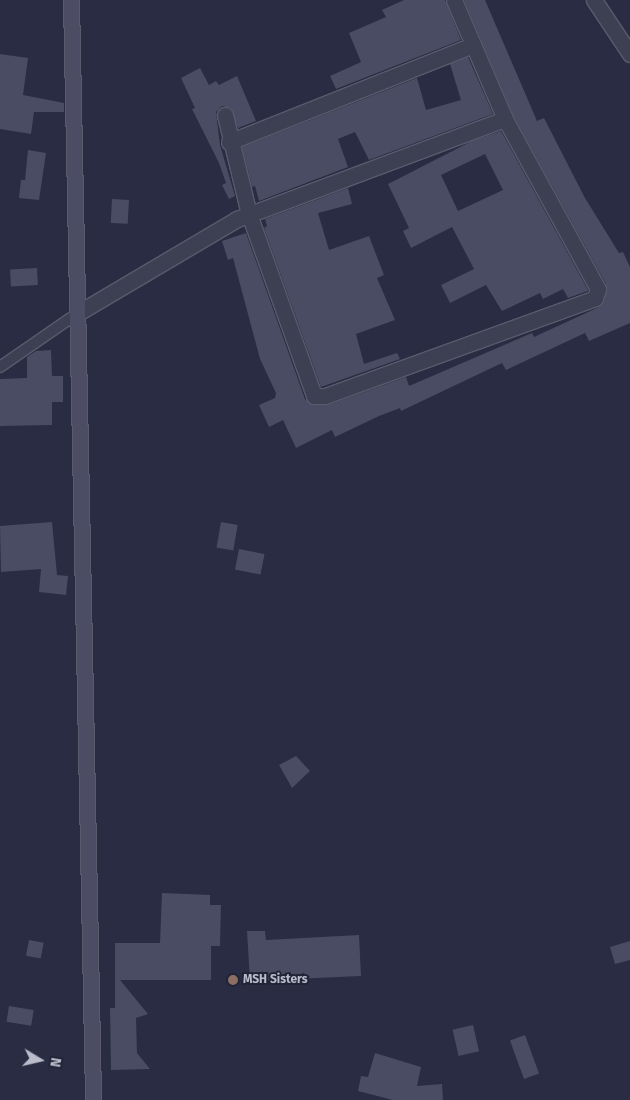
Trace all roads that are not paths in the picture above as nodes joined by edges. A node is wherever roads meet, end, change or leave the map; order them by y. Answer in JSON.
{"nodes":[{"id":1,"x":72,"y":0,"type":"edge"},
{"id":2,"x":454,"y":0,"type":"edge"},
{"id":3,"x":594,"y":0,"type":"edge"},
{"id":4,"x":473,"y":45,"type":"junction"},
{"id":5,"x":630,"y":54,"type":"edge"},
{"id":6,"x":225,"y":115,"type":"dead end"},
{"id":7,"x":505,"y":119,"type":"junction"},
{"id":8,"x":229,"y":142,"type":"junction"},
{"id":9,"x":249,"y":214,"type":"junction"},
{"id":10,"x":78,"y":313,"type":"junction"},
{"id":11,"x":0,"y":367,"type":"edge"},
{"id":12,"x":93,"y":1100,"type":"edge"}],
"edges":[{"from":1,"to":10,"type":"street"},
{"from":2,"to":4,"type":"street"},
{"from":3,"to":5,"type":"street"},
{"from":4,"to":7,"type":"street"},
{"from":4,"to":8,"type":"street"},
{"from":6,"to":8,"type":"street"},
{"from":7,"to":9,"type":"street"},
{"from":7,"to":9,"type":"street"},
{"from":8,"to":9,"type":"street"},
{"from":9,"to":10,"type":"street"},
{"from":10,"to":11,"type":"lane"},
{"from":10,"to":12,"type":"street"}]}
